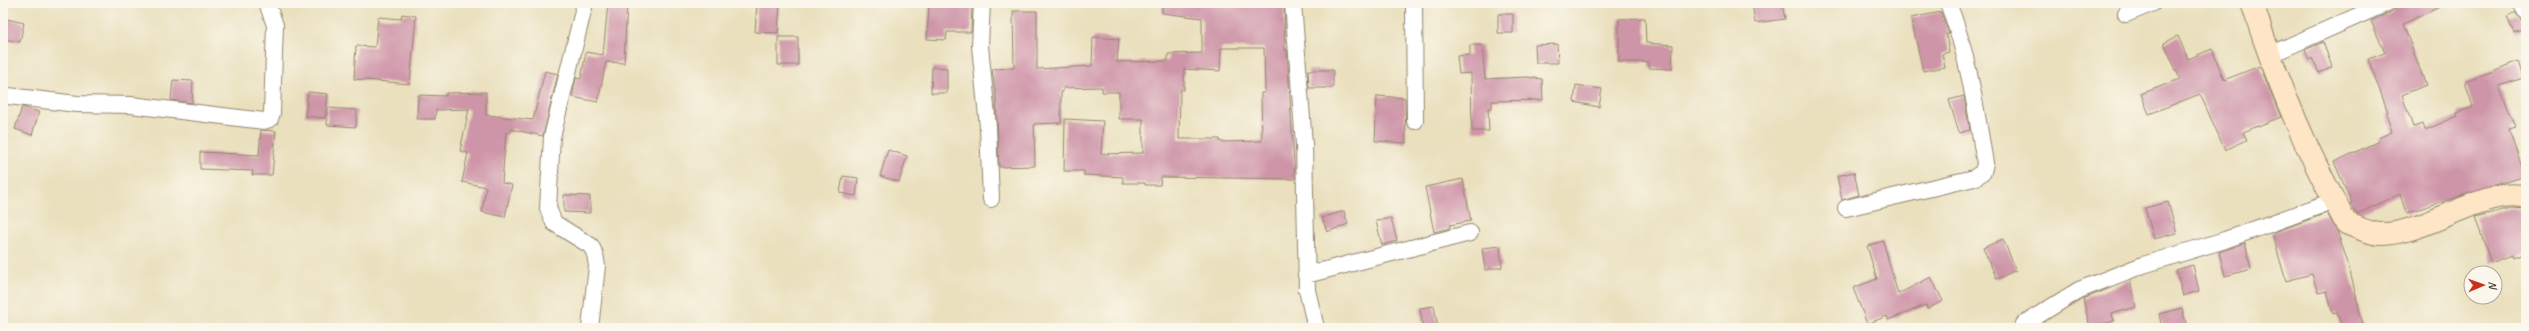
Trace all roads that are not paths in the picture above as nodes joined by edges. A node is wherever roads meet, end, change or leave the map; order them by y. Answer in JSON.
{"nodes":[{"id":1,"x":267,"y":3,"type":"edge"},
{"id":2,"x":585,"y":3,"type":"edge"},
{"id":3,"x":982,"y":3,"type":"edge"},
{"id":4,"x":1293,"y":3,"type":"edge"},
{"id":5,"x":1414,"y":3,"type":"edge"},
{"id":6,"x":1948,"y":3,"type":"edge"},
{"id":7,"x":2153,"y":3,"type":"edge"},
{"id":8,"x":2252,"y":3,"type":"edge"},
{"id":9,"x":2387,"y":3,"type":"edge"},
{"id":10,"x":2521,"y":3,"type":"edge"},
{"id":11,"x":2526,"y":12,"type":"edge"},
{"id":12,"x":2126,"y":14,"type":"dead end"},
{"id":13,"x":2270,"y":55,"type":"junction"},
{"id":14,"x":8,"y":96,"type":"dead end"},
{"id":15,"x":1415,"y":121,"type":"dead end"},
{"id":16,"x":2526,"y":196,"type":"edge"},
{"id":17,"x":991,"y":199,"type":"dead end"},
{"id":18,"x":2333,"y":201,"type":"junction"},
{"id":19,"x":1846,"y":208,"type":"dead end"},
{"id":20,"x":1470,"y":233,"type":"dead end"},
{"id":21,"x":1306,"y":275,"type":"junction"},
{"id":22,"x":590,"y":328,"type":"edge"},
{"id":23,"x":1316,"y":328,"type":"edge"},
{"id":24,"x":2022,"y":328,"type":"edge"}],
"edges":[{"from":1,"to":14,"type":"street"},
{"from":2,"to":22,"type":"street"},
{"from":3,"to":17,"type":"street"},
{"from":4,"to":21,"type":"street"},
{"from":5,"to":15,"type":"street"},
{"from":6,"to":19,"type":"street"},
{"from":7,"to":12,"type":"street"},
{"from":8,"to":13,"type":"street"},
{"from":9,"to":13,"type":"street"},
{"from":10,"to":11,"type":"street"},
{"from":13,"to":18,"type":"street"},
{"from":16,"to":18,"type":"street"},
{"from":18,"to":24,"type":"street"},
{"from":20,"to":21,"type":"street"},
{"from":21,"to":23,"type":"street"}]}
